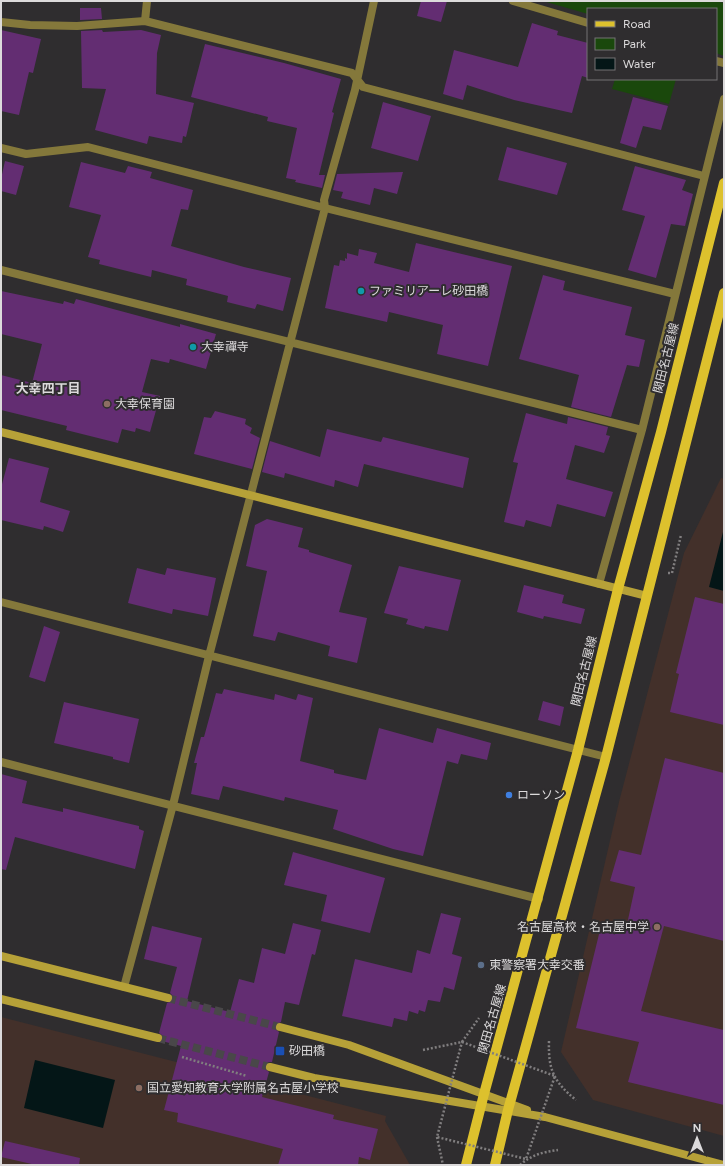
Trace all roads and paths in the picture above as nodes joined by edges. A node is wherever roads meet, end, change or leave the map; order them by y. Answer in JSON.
{"nodes":[{"id":1,"x":147,"y":1,"type":"edge"},
{"id":2,"x":374,"y":1,"type":"edge"},
{"id":3,"x":513,"y":1,"type":"edge"},
{"id":4,"x":145,"y":21,"type":"junction"},
{"id":5,"x":1,"y":22,"type":"edge"},
{"id":6,"x":587,"y":23,"type":"edge"},
{"id":7,"x":357,"y":81,"type":"junction"},
{"id":8,"x":724,"y":99,"type":"edge"},
{"id":9,"x":1,"y":148,"type":"edge"},
{"id":10,"x":704,"y":176,"type":"junction"},
{"id":11,"x":724,"y":183,"type":"edge"},
{"id":12,"x":325,"y":208,"type":"junction"},
{"id":13,"x":1,"y":270,"type":"edge"},
{"id":14,"x":724,"y":293,"type":"edge"},
{"id":15,"x":675,"y":294,"type":"junction"},
{"id":16,"x":292,"y":343,"type":"junction"},
{"id":17,"x":642,"y":430,"type":"junction"},
{"id":18,"x":1,"y":432,"type":"edge"},
{"id":19,"x":250,"y":494,"type":"junction"},
{"id":20,"x":599,"y":584,"type":"junction"},
{"id":21,"x":618,"y":589,"type":"junction"},
{"id":22,"x":647,"y":596,"type":"junction"},
{"id":23,"x":1,"y":602,"type":"edge"},
{"id":24,"x":209,"y":656,"type":"junction"},
{"id":25,"x":578,"y":750,"type":"junction"},
{"id":26,"x":606,"y":757,"type":"junction"},
{"id":27,"x":1,"y":762,"type":"edge"},
{"id":28,"x":173,"y":806,"type":"junction"},
{"id":29,"x":539,"y":899,"type":"junction"},
{"id":30,"x":1,"y":956,"type":"edge"},
{"id":31,"x":124,"y":987,"type":"junction"},
{"id":32,"x":168,"y":998,"type":"tunnel mouth"},
{"id":33,"x":1,"y":999,"type":"edge"},
{"id":34,"x":479,"y":1018,"type":"dead end"},
{"id":35,"x":280,"y":1027,"type":"tunnel mouth"},
{"id":36,"x":158,"y":1038,"type":"tunnel mouth"},
{"id":37,"x":549,"y":1041,"type":"dead end"},
{"id":38,"x":462,"y":1042,"type":"junction"},
{"id":39,"x":422,"y":1050,"type":"dead end"},
{"id":40,"x":182,"y":1057,"type":"dead end"},
{"id":41,"x":270,"y":1067,"type":"tunnel mouth"},
{"id":42,"x":247,"y":1076,"type":"dead end"},
{"id":43,"x":555,"y":1076,"type":"junction"},
{"id":44,"x":484,"y":1094,"type":"junction"},
{"id":45,"x":576,"y":1100,"type":"dead end"},
{"id":46,"x":481,"y":1106,"type":"junction"},
{"id":47,"x":509,"y":1107,"type":"junction"},
{"id":48,"x":437,"y":1137,"type":"junction"},
{"id":49,"x":558,"y":1150,"type":"dead end"},
{"id":50,"x":526,"y":1159,"type":"junction"},
{"id":51,"x":443,"y":1165,"type":"edge"},
{"id":52,"x":466,"y":1165,"type":"edge"},
{"id":53,"x":495,"y":1165,"type":"edge"},
{"id":54,"x":520,"y":1165,"type":"edge"},
{"id":55,"x":724,"y":1165,"type":"edge"}],
"edges":[{"from":1,"to":4,"type":"street"},
{"from":2,"to":7,"type":"street"},
{"from":3,"to":6,"type":"street"},
{"from":4,"to":5,"type":"street"},
{"from":4,"to":7,"type":"street"},
{"from":7,"to":10,"type":"street"},
{"from":7,"to":12,"type":"street"},
{"from":8,"to":10,"type":"street"},
{"from":9,"to":12,"type":"street"},
{"from":10,"to":15,"type":"street"},
{"from":11,"to":21,"type":"main road","name":"関田名古屋線"},
{"from":12,"to":15,"type":"street"},
{"from":12,"to":16,"type":"street"},
{"from":13,"to":16,"type":"street"},
{"from":14,"to":22,"type":"main road"},
{"from":15,"to":17,"type":"street"},
{"from":16,"to":17,"type":"street"},
{"from":16,"to":19,"type":"street"},
{"from":17,"to":20,"type":"street"},
{"from":18,"to":19,"type":"street"},
{"from":19,"to":20,"type":"street"},
{"from":19,"to":24,"type":"street"},
{"from":20,"to":21,"type":"street"},
{"from":21,"to":22,"type":"street"},
{"from":21,"to":25,"type":"main road","name":"関田名古屋線"},
{"from":22,"to":26,"type":"main road"},
{"from":23,"to":24,"type":"street"},
{"from":24,"to":25,"type":"street"},
{"from":24,"to":28,"type":"street"},
{"from":25,"to":26,"type":"street"},
{"from":25,"to":29,"type":"main road","name":"関田名古屋線"},
{"from":26,"to":47,"type":"main road"},
{"from":27,"to":28,"type":"street"},
{"from":28,"to":29,"type":"street"},
{"from":28,"to":31,"type":"street"},
{"from":29,"to":44,"type":"main road","name":"関田名古屋線"},
{"from":30,"to":31,"type":"street"},
{"from":31,"to":32,"type":"street"},
{"from":33,"to":36,"type":"street"},
{"from":34,"to":38,"type":"path"},
{"from":35,"to":44,"type":"street"},
{"from":37,"to":43,"type":"path"},
{"from":38,"to":39,"type":"path"},
{"from":38,"to":43,"type":"path","bridge":true},
{"from":38,"to":48,"type":"path","bridge":true},
{"from":40,"to":42,"type":"path"},
{"from":41,"to":46,"type":"street"},
{"from":43,"to":45,"type":"path"},
{"from":43,"to":50,"type":"path","bridge":true},
{"from":44,"to":46,"type":"main road","name":"関田名古屋線"},
{"from":44,"to":47,"type":"street"},
{"from":46,"to":47,"type":"street"},
{"from":46,"to":52,"type":"main road","name":"関田名古屋線"},
{"from":47,"to":53,"type":"main road"},
{"from":47,"to":55,"type":"street"},
{"from":48,"to":50,"type":"path","bridge":true},
{"from":48,"to":51,"type":"path"},
{"from":49,"to":50,"type":"path"},
{"from":50,"to":54,"type":"path"}]}
